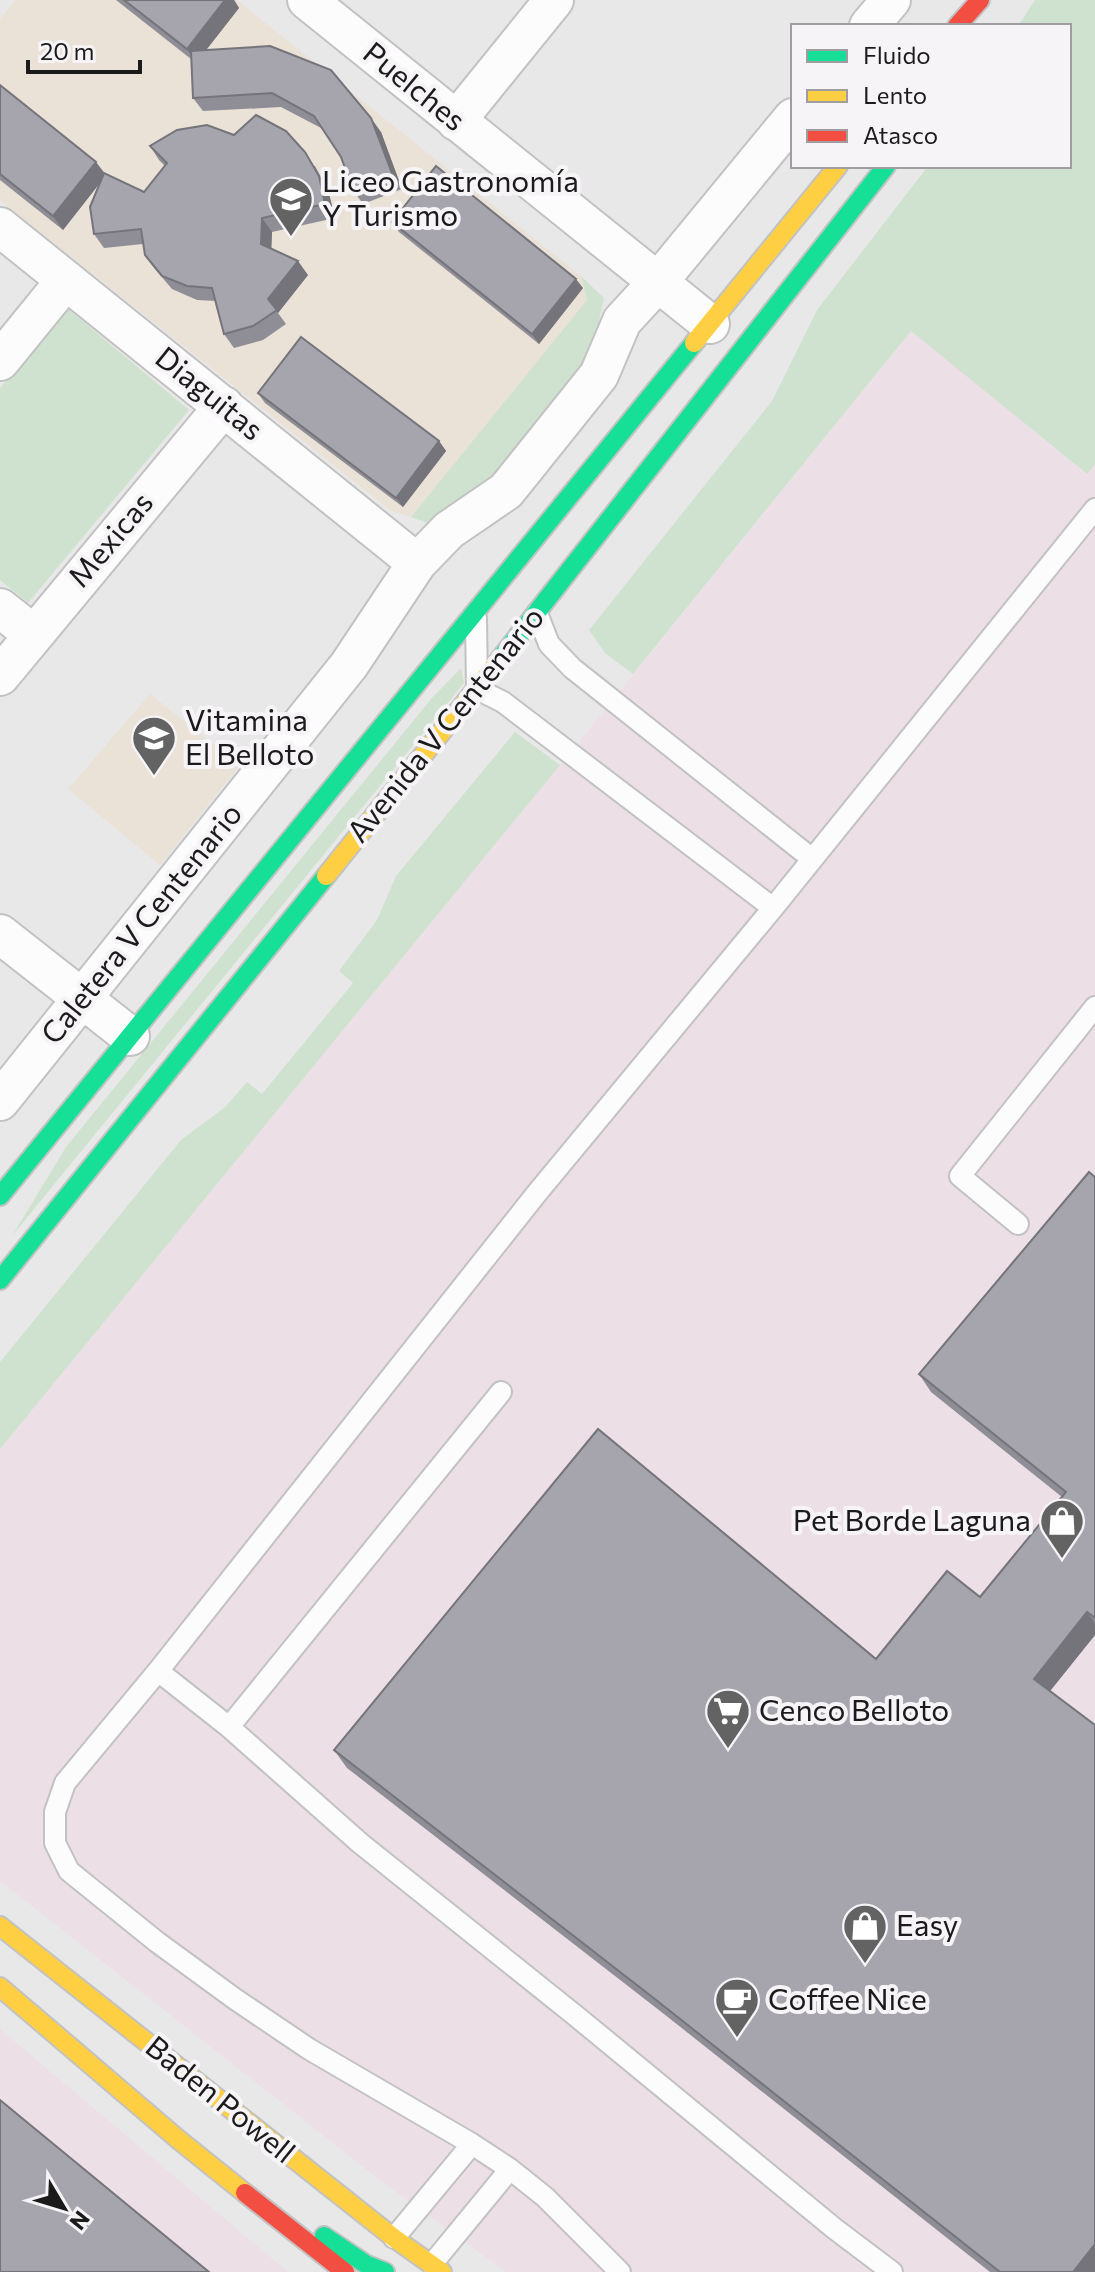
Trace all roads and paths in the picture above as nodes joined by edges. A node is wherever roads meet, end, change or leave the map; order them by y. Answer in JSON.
{"nodes":[{"id":1,"x":307,"y":0,"type":"edge"},
{"id":2,"x":554,"y":0,"type":"edge"},
{"id":3,"x":891,"y":0,"type":"edge"},
{"id":4,"x":991,"y":4,"type":"edge"},
{"id":5,"x":871,"y":24,"type":"edge"},
{"id":6,"x":960,"y":24,"type":"edge"},
{"id":7,"x":791,"y":120,"type":"edge"},
{"id":8,"x":456,"y":121,"type":"junction"},
{"id":9,"x":836,"y":168,"type":"edge"},
{"id":10,"x":884,"y":168,"type":"edge"},
{"id":11,"x":0,"y":227,"type":"edge"},
{"id":12,"x":66,"y":280,"type":"junction"},
{"id":13,"x":658,"y":282,"type":"junction"},
{"id":14,"x":710,"y":324,"type":"junction"},
{"id":15,"x":0,"y":361,"type":"edge"},
{"id":16,"x":224,"y":406,"type":"junction"},
{"id":17,"x":1095,"y":509,"type":"edge"},
{"id":18,"x":417,"y":563,"type":"junction"},
{"id":19,"x":0,"y":608,"type":"edge"},
{"id":20,"x":476,"y":610,"type":"junction"},
{"id":21,"x":536,"y":612,"type":"junction"},
{"id":22,"x":33,"y":634,"type":"junction"},
{"id":23,"x":0,"y":676,"type":"edge"},
{"id":24,"x":477,"y":689,"type":"junction"},
{"id":25,"x":811,"y":858,"type":"junction"},
{"id":26,"x":773,"y":908,"type":"junction"},
{"id":27,"x":0,"y":934,"type":"edge"},
{"id":28,"x":82,"y":1000,"type":"junction"},
{"id":29,"x":1095,"y":1007,"type":"edge"},
{"id":30,"x":130,"y":1036,"type":"junction"},
{"id":31,"x":0,"y":1101,"type":"edge"},
{"id":32,"x":0,"y":1196,"type":"edge"},
{"id":33,"x":1018,"y":1224,"type":"dead end"},
{"id":34,"x":0,"y":1280,"type":"edge"},
{"id":35,"x":501,"y":1392,"type":"dead end"},
{"id":36,"x":158,"y":1671,"type":"junction"},
{"id":37,"x":229,"y":1727,"type":"junction"},
{"id":38,"x":0,"y":1926,"type":"edge"},
{"id":39,"x":0,"y":1987,"type":"edge"},
{"id":40,"x":179,"y":2140,"type":"junction"},
{"id":41,"x":472,"y":2144,"type":"junction"},
{"id":42,"x":510,"y":2169,"type":"junction"},
{"id":43,"x":394,"y":2238,"type":"junction"},
{"id":44,"x":437,"y":2268,"type":"edge"},
{"id":45,"x":345,"y":2272,"type":"edge"},
{"id":46,"x":385,"y":2272,"type":"edge"},
{"id":47,"x":395,"y":2272,"type":"edge"},
{"id":48,"x":408,"y":2272,"type":"edge"},
{"id":49,"x":620,"y":2272,"type":"edge"},
{"id":50,"x":892,"y":2272,"type":"edge"}],
"edges":[{"from":1,"to":8,"type":"street","name":"Puelches"},
{"from":2,"to":8,"type":"street"},
{"from":3,"to":5,"type":"street"},
{"from":4,"to":6,"type":"main road"},
{"from":7,"to":13,"type":"street","name":"Caletera V Centenario"},
{"from":8,"to":13,"type":"street","name":"Puelches"},
{"from":9,"to":14,"type":"main road","name":"Avenida V Centenario"},
{"from":10,"to":21,"type":"main road","name":"Avenida V Centenario"},
{"from":11,"to":12,"type":"street","name":"Diaguitas"},
{"from":12,"to":15,"type":"street"},
{"from":12,"to":16,"type":"street","name":"Diaguitas"},
{"from":13,"to":14,"type":"street","name":"Puelches"},
{"from":13,"to":18,"type":"street","name":"Caletera V Centenario"},
{"from":14,"to":20,"type":"main road","name":"Avenida V Centenario"},
{"from":16,"to":18,"type":"street","name":"Diaguitas"},
{"from":16,"to":22,"type":"street","name":"Mexicas"},
{"from":17,"to":25,"type":"lane"},
{"from":18,"to":28,"type":"street","name":"Caletera V Centenario"},
{"from":19,"to":22,"type":"street"},
{"from":20,"to":24,"type":"lane"},
{"from":20,"to":30,"type":"main road","name":"Avenida V Centenario"},
{"from":21,"to":24,"type":"main road","name":"Avenida V Centenario"},
{"from":21,"to":25,"type":"lane"},
{"from":22,"to":23,"type":"street","name":"Mexicas"},
{"from":24,"to":26,"type":"lane"},
{"from":24,"to":34,"type":"main road","name":"Avenida V Centenario"},
{"from":25,"to":26,"type":"lane"},
{"from":26,"to":36,"type":"lane"},
{"from":27,"to":28,"type":"street"},
{"from":28,"to":30,"type":"street"},
{"from":28,"to":31,"type":"street","name":"Caletera V Centenario"},
{"from":29,"to":33,"type":"lane"},
{"from":30,"to":32,"type":"main road","name":"Avenida V Centenario"},
{"from":35,"to":37,"type":"lane"},
{"from":36,"to":37,"type":"lane"},
{"from":36,"to":41,"type":"lane"},
{"from":37,"to":50,"type":"lane"},
{"from":38,"to":43,"type":"main road","name":"Baden Powell"},
{"from":39,"to":40,"type":"main road","name":"Baden Powell"},
{"from":40,"to":45,"type":"main road","name":"Baden Powell"},
{"from":40,"to":46,"type":"main road"},
{"from":41,"to":42,"type":"lane"},
{"from":41,"to":43,"type":"lane"},
{"from":42,"to":44,"type":"lane"},
{"from":42,"to":49,"type":"lane"},
{"from":43,"to":44,"type":"main road","name":"Baden Powell"},
{"from":43,"to":47,"type":"main road"},
{"from":44,"to":48,"type":"main road"}]}
